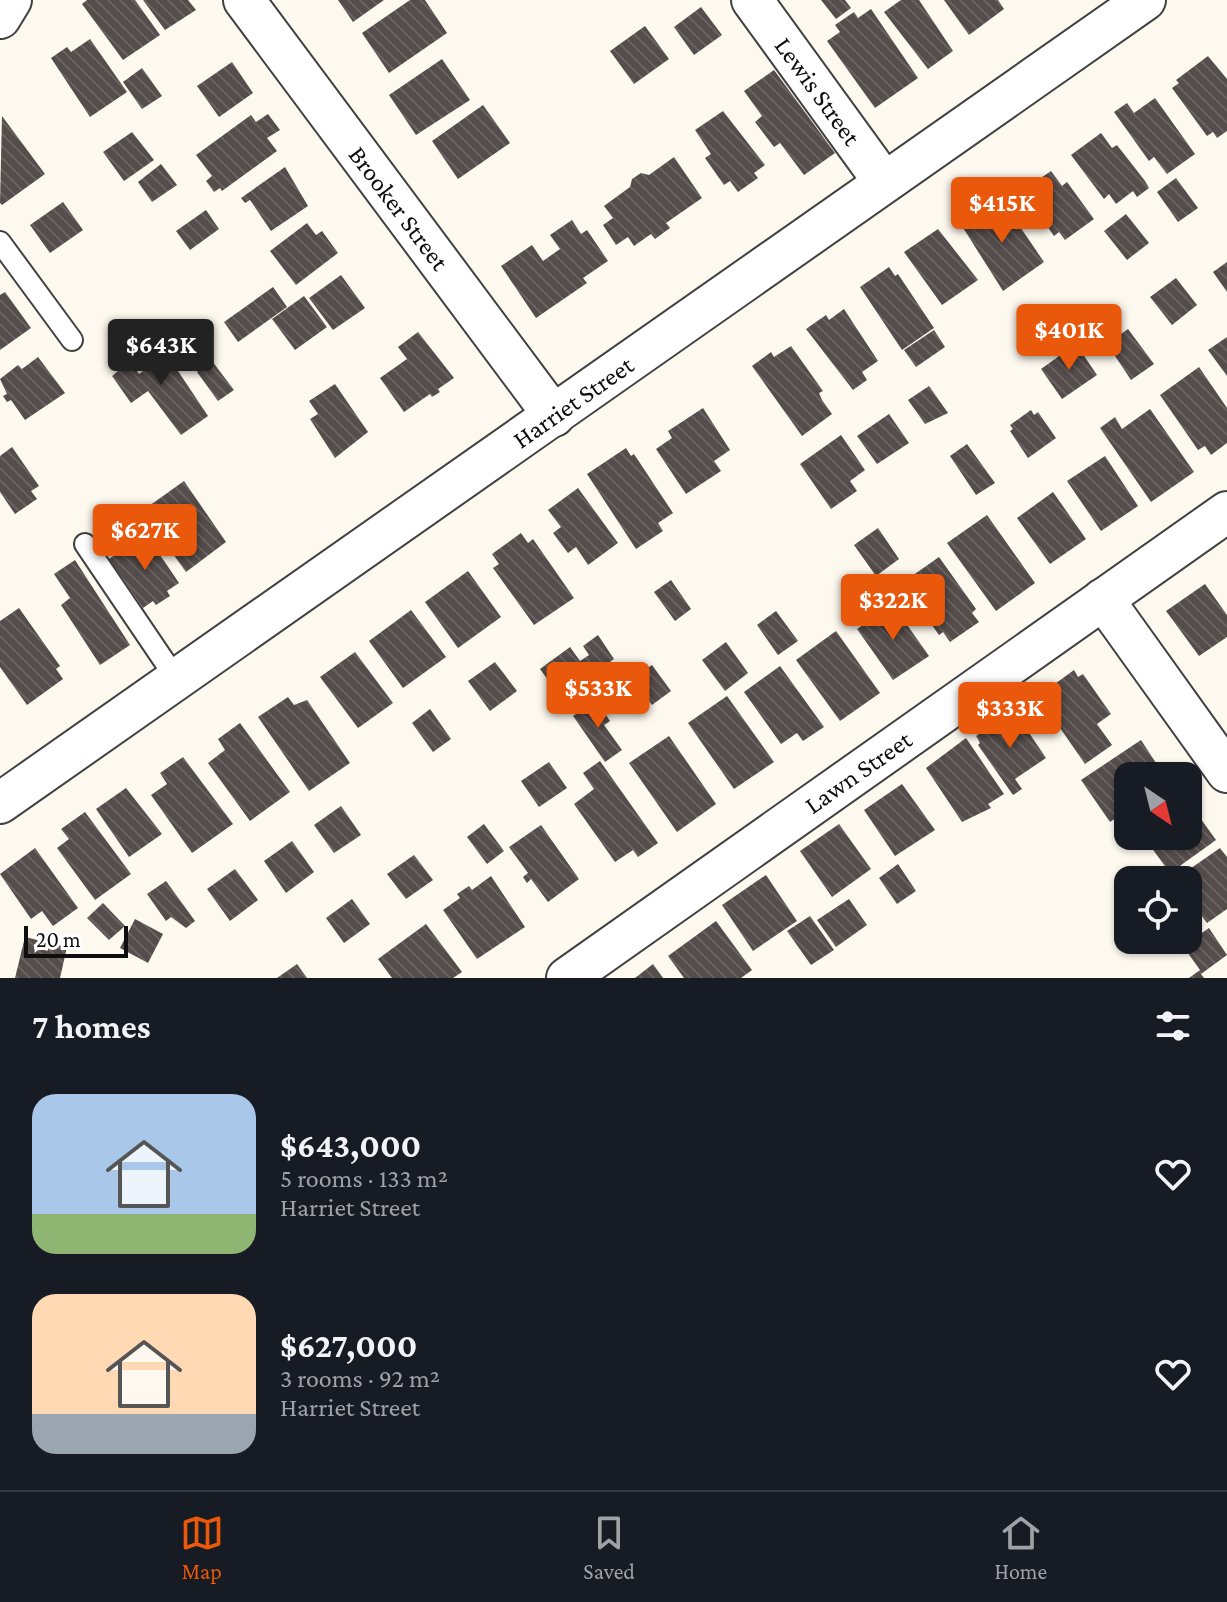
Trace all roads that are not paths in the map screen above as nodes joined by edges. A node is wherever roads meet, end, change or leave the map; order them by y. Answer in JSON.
{"nodes":[{"id":1,"x":11,"y":0,"type":"edge"},
{"id":2,"x":244,"y":0,"type":"edge"},
{"id":3,"x":752,"y":0,"type":"edge"},
{"id":4,"x":1122,"y":7,"type":"edge"},
{"id":5,"x":0,"y":18,"type":"edge"},
{"id":6,"x":884,"y":182,"type":"junction"},
{"id":7,"x":0,"y":242,"type":"edge"},
{"id":8,"x":72,"y":340,"type":"dead end"},
{"id":9,"x":554,"y":416,"type":"junction"},
{"id":10,"x":1227,"y":512,"type":"edge"},
{"id":11,"x":85,"y":544,"type":"dead end"},
{"id":12,"x":1103,"y":599,"type":"junction"},
{"id":13,"x":177,"y":680,"type":"junction"},
{"id":14,"x":1227,"y":772,"type":"edge"},
{"id":15,"x":0,"y":803,"type":"edge"},
{"id":16,"x":567,"y":978,"type":"edge"}],
"edges":[{"from":1,"to":5,"type":"street"},
{"from":2,"to":9,"type":"street","name":"Brooker Street"},
{"from":3,"to":6,"type":"street","name":"Lewis Street"},
{"from":4,"to":6,"type":"street","name":"Harriet Street"},
{"from":6,"to":9,"type":"street","name":"Harriet Street"},
{"from":7,"to":8,"type":"lane"},
{"from":9,"to":13,"type":"street","name":"Harriet Street"},
{"from":10,"to":12,"type":"street","name":"Lawn Street"},
{"from":11,"to":13,"type":"lane"},
{"from":12,"to":14,"type":"street"},
{"from":12,"to":16,"type":"street","name":"Lawn Street"},
{"from":13,"to":15,"type":"street","name":"Harriet Street"}]}
